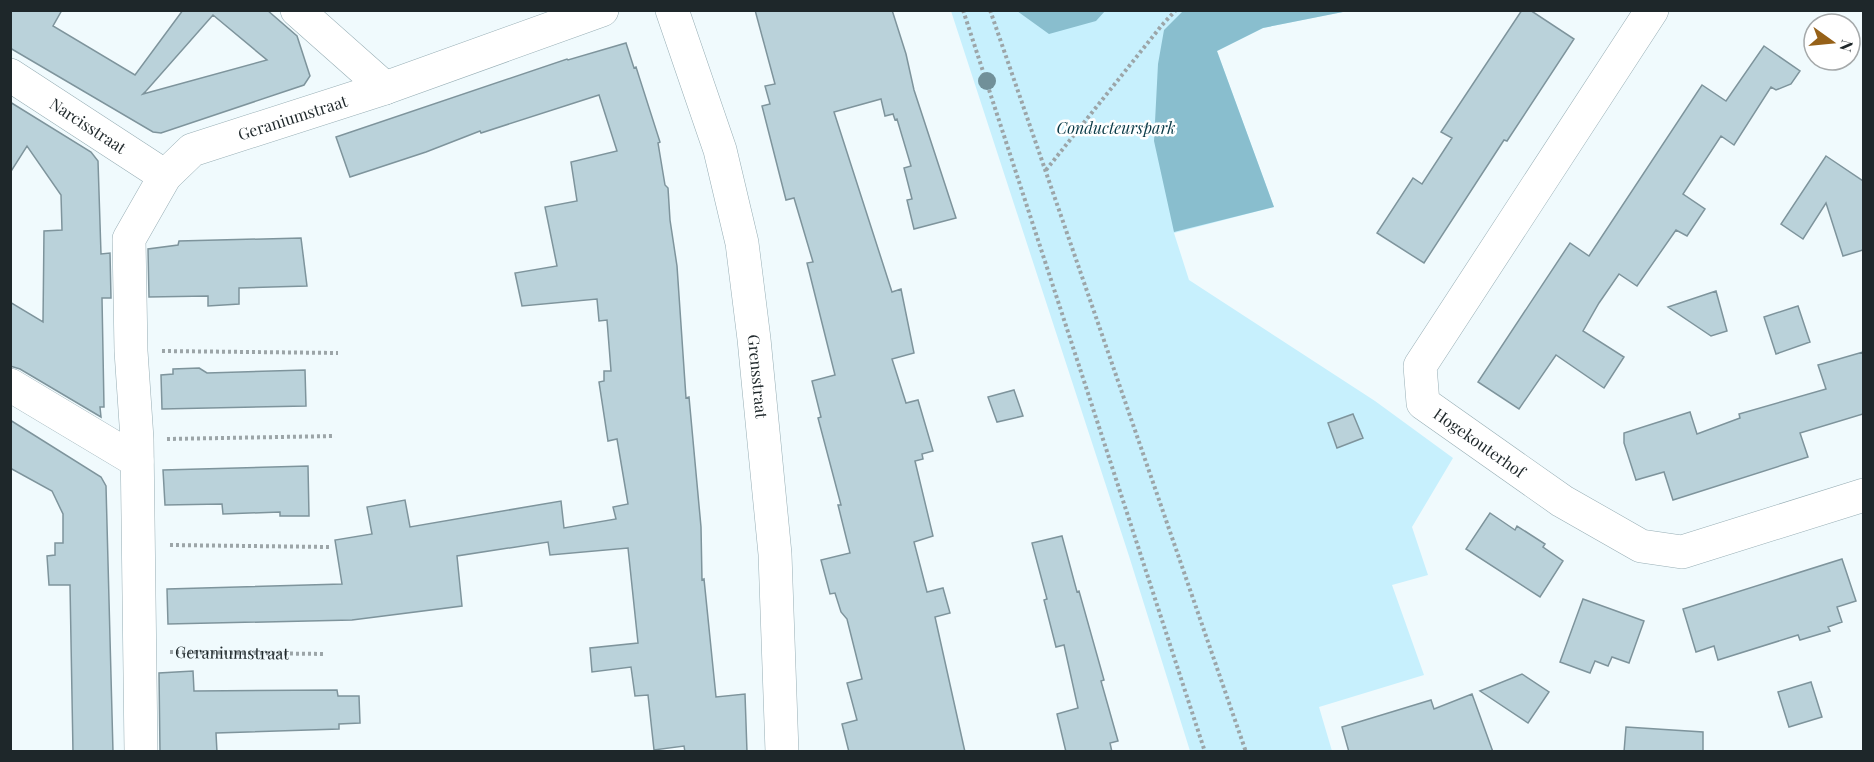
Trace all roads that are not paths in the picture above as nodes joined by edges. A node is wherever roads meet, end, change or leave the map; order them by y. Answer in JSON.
{"nodes":[{"id":1,"x":297,"y":10,"type":"edge"},
{"id":2,"x":602,"y":10,"type":"edge"},
{"id":3,"x":672,"y":10,"type":"edge"},
{"id":4,"x":1652,"y":10,"type":"edge"},
{"id":5,"x":10,"y":75,"type":"edge"},
{"id":6,"x":384,"y":88,"type":"junction"},
{"id":7,"x":165,"y":176,"type":"junction"},
{"id":8,"x":10,"y":385,"type":"edge"},
{"id":9,"x":137,"y":450,"type":"junction"},
{"id":10,"x":1863,"y":495,"type":"edge"},
{"id":11,"x":141,"y":752,"type":"edge"},
{"id":12,"x":782,"y":752,"type":"edge"}],
"edges":[{"from":1,"to":6,"type":"street"},
{"from":2,"to":6,"type":"street","name":"Geraniumstraat"},
{"from":3,"to":12,"type":"street","name":"Grensstraat"},
{"from":4,"to":10,"type":"street","name":"Hogekouterhof"},
{"from":5,"to":7,"type":"street","name":"Narcisstraat"},
{"from":6,"to":7,"type":"street","name":"Geraniumstraat"},
{"from":7,"to":9,"type":"street","name":"Geraniumstraat"},
{"from":8,"to":9,"type":"street"},
{"from":9,"to":11,"type":"street","name":"Geraniumstraat"}]}
